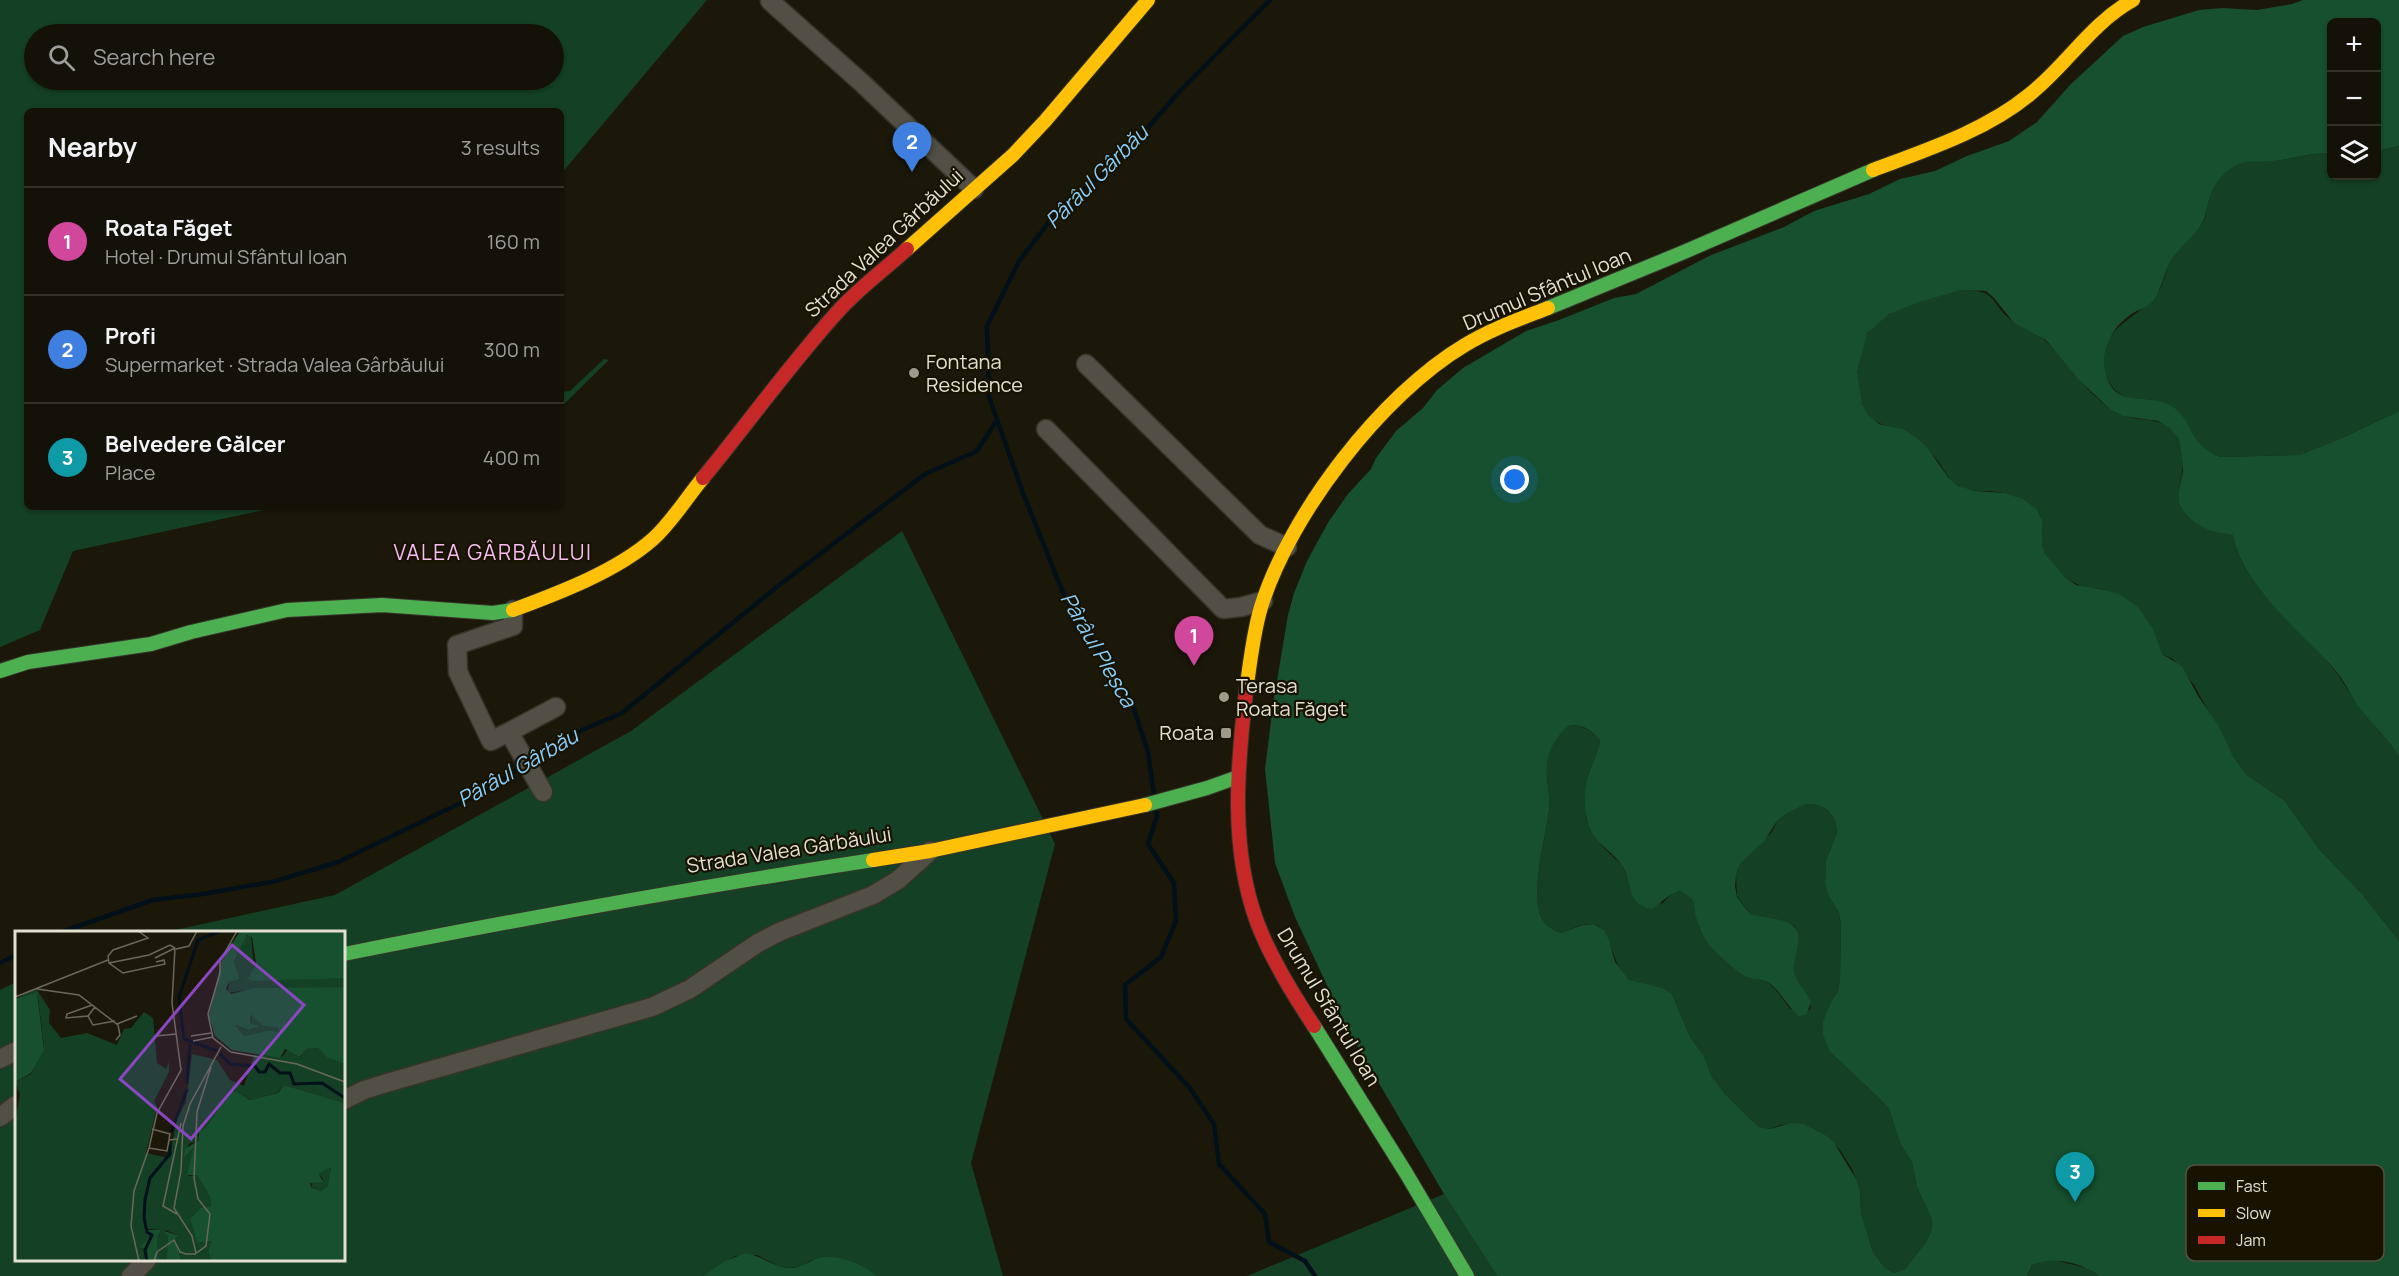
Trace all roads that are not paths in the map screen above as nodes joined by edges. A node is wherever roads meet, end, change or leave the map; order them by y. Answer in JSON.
{"nodes":[{"id":1,"x":1148,"y":0,"type":"edge"},
{"id":2,"x":2133,"y":0,"type":"edge"},
{"id":3,"x":770,"y":1,"type":"edge"},
{"id":4,"x":974,"y":189,"type":"junction"},
{"id":5,"x":1086,"y":364,"type":"dead end"},
{"id":6,"x":1046,"y":429,"type":"dead end"},
{"id":7,"x":1287,"y":547,"type":"junction"},
{"id":8,"x":1263,"y":601,"type":"junction"},
{"id":9,"x":513,"y":610,"type":"junction"},
{"id":10,"x":0,"y":671,"type":"edge"},
{"id":11,"x":556,"y":707,"type":"dead end"},
{"id":12,"x":509,"y":732,"type":"junction"},
{"id":13,"x":1238,"y":777,"type":"junction"},
{"id":14,"x":543,"y":792,"type":"dead end"},
{"id":15,"x":930,"y":851,"type":"junction"},
{"id":16,"x":345,"y":954,"type":"edge"},
{"id":17,"x":15,"y":1052,"type":"edge"},
{"id":18,"x":0,"y":1059,"type":"edge"},
{"id":19,"x":345,"y":1100,"type":"edge"},
{"id":20,"x":15,"y":1106,"type":"edge"},
{"id":21,"x":0,"y":1117,"type":"edge"},
{"id":22,"x":146,"y":1261,"type":"edge"},
{"id":23,"x":131,"y":1276,"type":"edge"},
{"id":24,"x":1467,"y":1276,"type":"edge"}],
"edges":[{"from":1,"to":4,"type":"street","name":"Strada Valea Gârbăului"},
{"from":2,"to":7,"type":"street","name":"Drumul Sfântul Ioan"},
{"from":3,"to":4,"type":"street"},
{"from":4,"to":9,"type":"street","name":"Strada Valea Gârbăului"},
{"from":5,"to":7,"type":"street"},
{"from":6,"to":8,"type":"street"},
{"from":7,"to":8,"type":"street","name":"Drumul Sfântul Ioan"},
{"from":8,"to":13,"type":"street","name":"Drumul Sfântul Ioan"},
{"from":9,"to":10,"type":"street","name":"Strada Valea Gârbăului"},
{"from":9,"to":12,"type":"street"},
{"from":11,"to":12,"type":"street"},
{"from":12,"to":14,"type":"street"},
{"from":13,"to":15,"type":"street","name":"Strada Valea Gârbăului"},
{"from":13,"to":24,"type":"street","name":"Drumul Sfântul Ioan"},
{"from":15,"to":16,"type":"street","name":"Strada Valea Gârbăului"},
{"from":15,"to":19,"type":"street"},
{"from":17,"to":18,"type":"street"},
{"from":20,"to":21,"type":"street"},
{"from":22,"to":23,"type":"street"}]}
